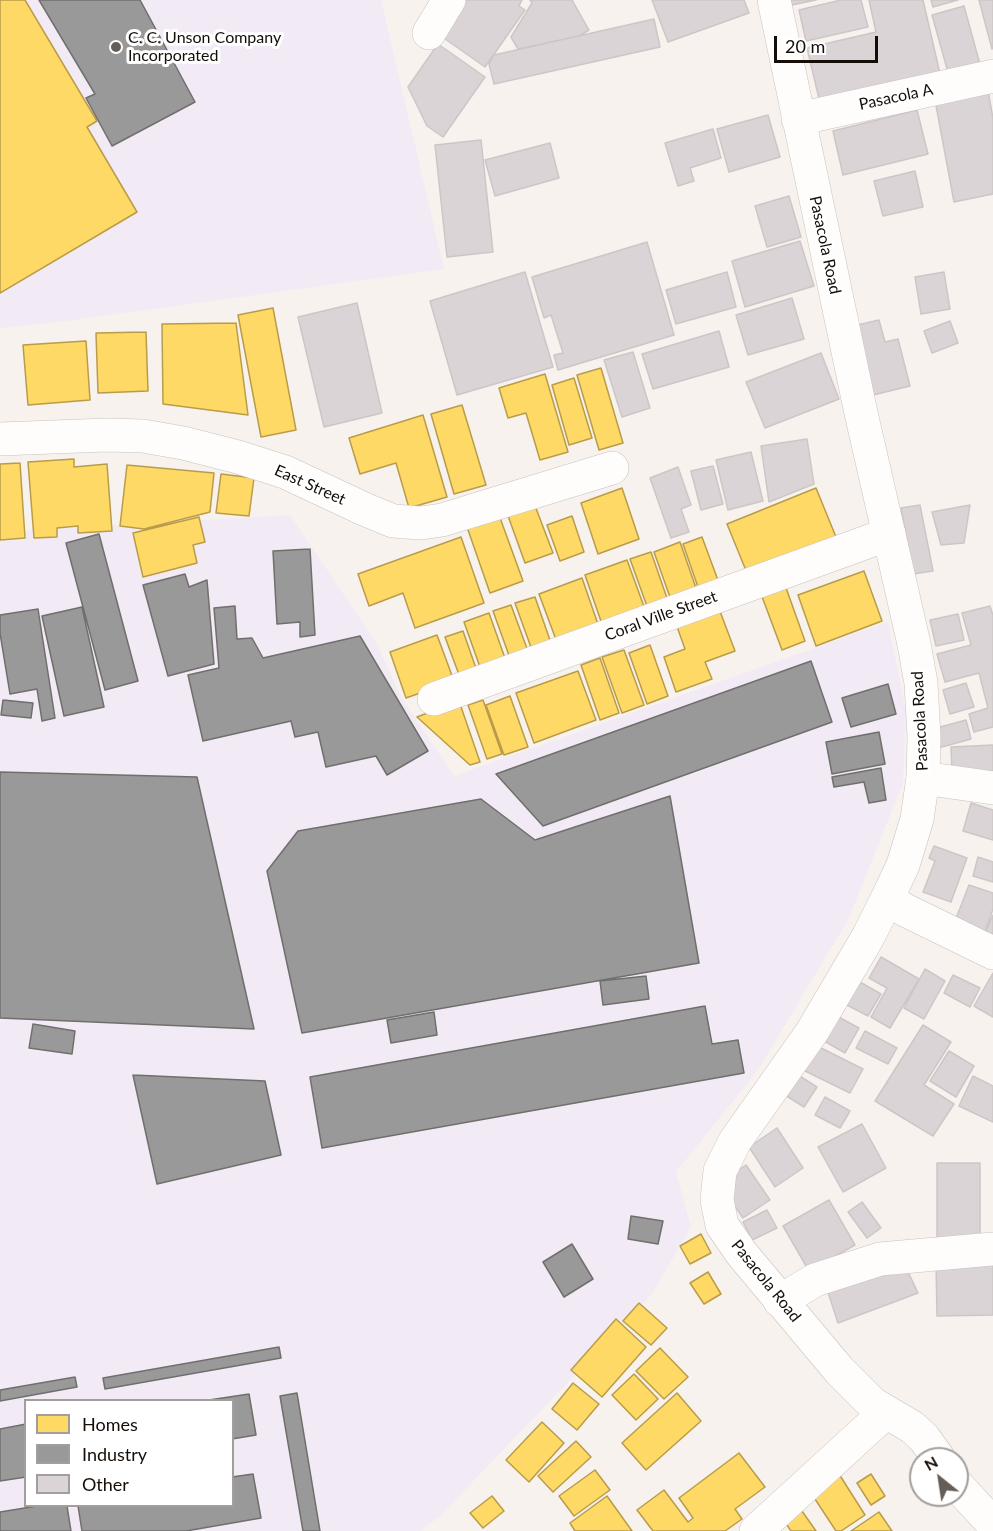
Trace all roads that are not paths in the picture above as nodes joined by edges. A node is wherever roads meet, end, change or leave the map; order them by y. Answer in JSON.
{"nodes":[{"id":1,"x":449,"y":0,"type":"edge"},
{"id":2,"x":774,"y":0,"type":"edge"},
{"id":3,"x":429,"y":33,"type":"dead end"},
{"id":4,"x":993,"y":76,"type":"edge"},
{"id":5,"x":798,"y":119,"type":"junction"},
{"id":6,"x":0,"y":439,"type":"edge"},
{"id":7,"x":612,"y":468,"type":"dead end"},
{"id":8,"x":889,"y":534,"type":"junction"},
{"id":9,"x":434,"y":699,"type":"dead end"},
{"id":10,"x":923,"y":778,"type":"junction"},
{"id":11,"x":993,"y":788,"type":"edge"},
{"id":12,"x":896,"y":905,"type":"junction"},
{"id":13,"x":993,"y":953,"type":"edge"},
{"id":14,"x":993,"y":1249,"type":"edge"},
{"id":15,"x":780,"y":1301,"type":"junction"},
{"id":16,"x":886,"y":1412,"type":"junction"},
{"id":17,"x":930,"y":1447,"type":"edge"},
{"id":18,"x":969,"y":1498,"type":"edge"},
{"id":19,"x":993,"y":1524,"type":"edge"},
{"id":20,"x":756,"y":1531,"type":"edge"}],
"edges":[{"from":1,"to":3,"type":"street"},
{"from":2,"to":5,"type":"street","name":"Pasacola Road"},
{"from":4,"to":5,"type":"street","name":"Pasacola A"},
{"from":5,"to":8,"type":"street","name":"Pasacola Road"},
{"from":6,"to":7,"type":"street","name":"East Street"},
{"from":8,"to":9,"type":"street","name":"Coral Ville Street"},
{"from":8,"to":10,"type":"street","name":"Pasacola Road"},
{"from":10,"to":11,"type":"street"},
{"from":10,"to":12,"type":"street","name":"Pasacola Road"},
{"from":12,"to":13,"type":"street"},
{"from":12,"to":15,"type":"street","name":"Pasacola Road"},
{"from":14,"to":15,"type":"street"},
{"from":15,"to":16,"type":"street","name":"Pasacola Road"},
{"from":16,"to":17,"type":"street","name":"Pasacola Road"},
{"from":16,"to":20,"type":"street"},
{"from":18,"to":19,"type":"street"}]}
